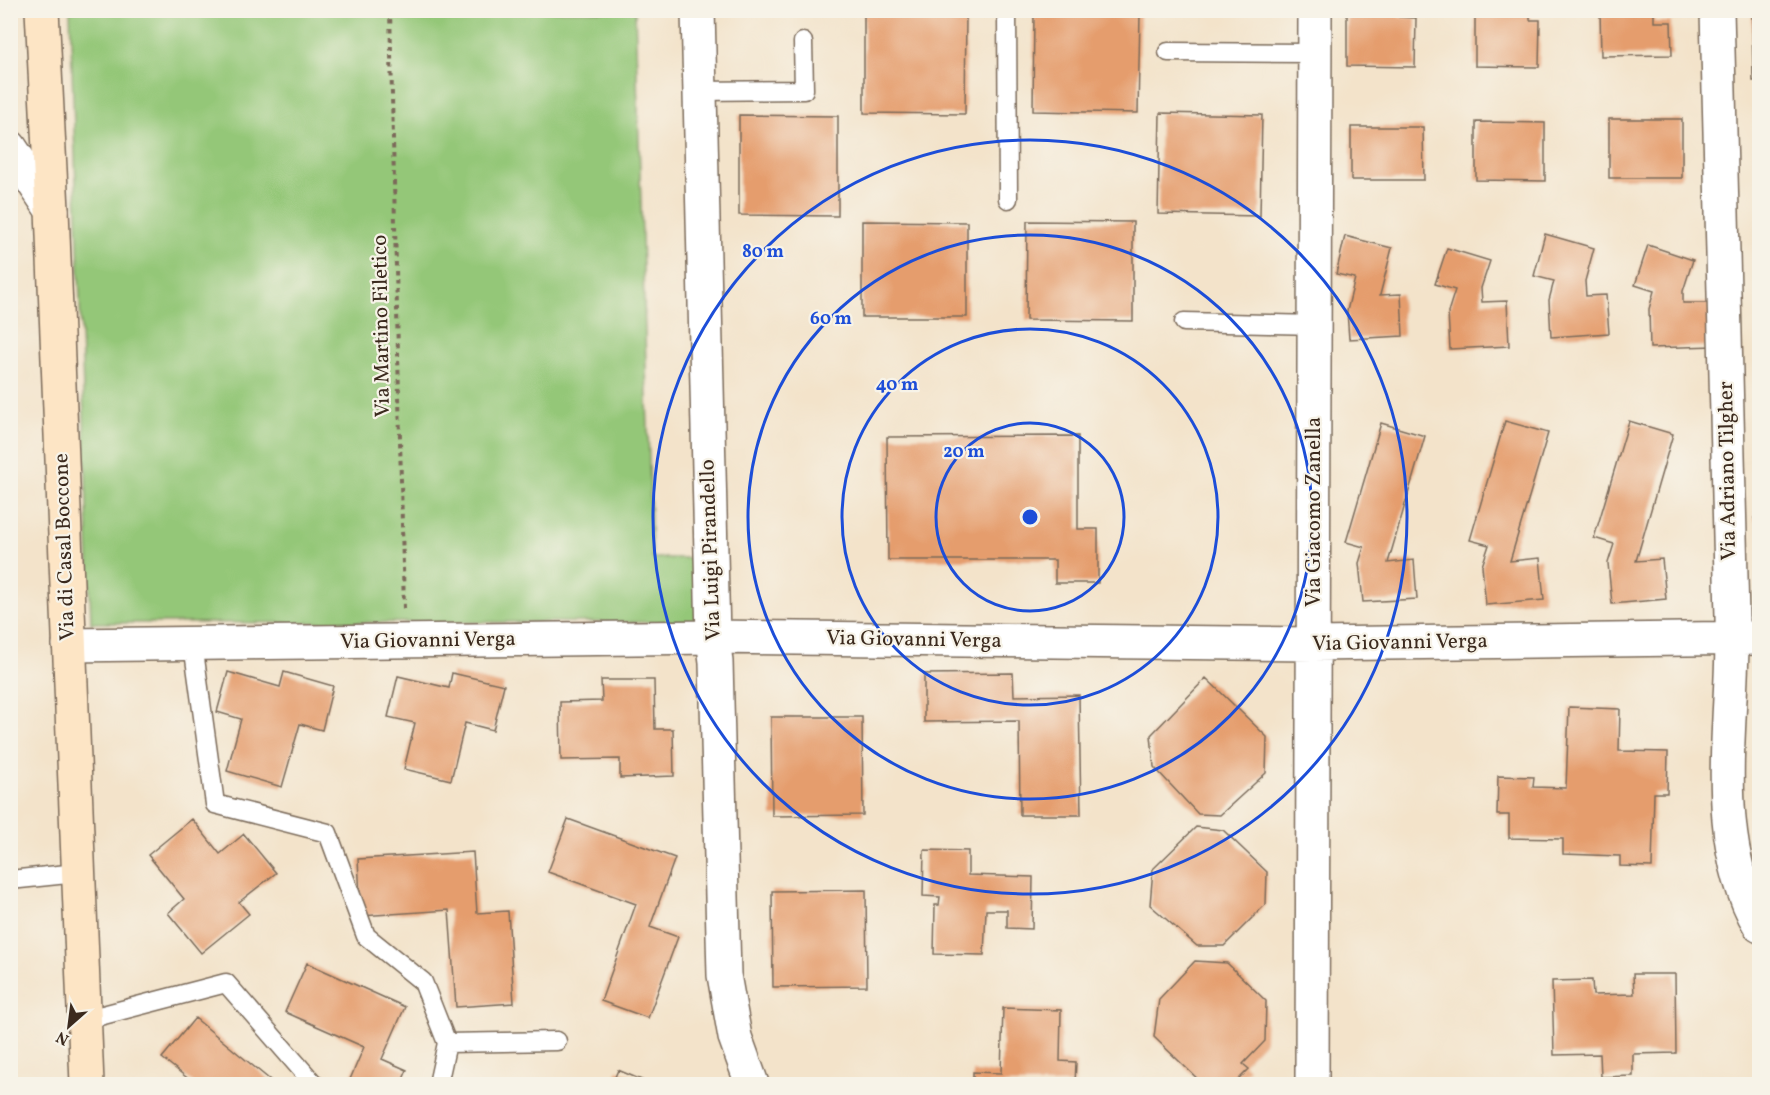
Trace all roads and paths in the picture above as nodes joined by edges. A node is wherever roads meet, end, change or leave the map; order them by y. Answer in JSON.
{"nodes":[{"id":1,"x":42,"y":10,"type":"edge"},
{"id":2,"x":390,"y":10,"type":"edge"},
{"id":3,"x":698,"y":10,"type":"edge"},
{"id":4,"x":1008,"y":10,"type":"edge"},
{"id":5,"x":1315,"y":10,"type":"edge"},
{"id":6,"x":1717,"y":10,"type":"edge"},
{"id":7,"x":803,"y":42,"type":"dead end"},
{"id":8,"x":1168,"y":52,"type":"dead end"},
{"id":9,"x":1315,"y":52,"type":"junction"},
{"id":10,"x":700,"y":91,"type":"junction"},
{"id":11,"x":10,"y":147,"type":"edge"},
{"id":12,"x":1008,"y":199,"type":"dead end"},
{"id":13,"x":52,"y":210,"type":"junction"},
{"id":14,"x":1184,"y":322,"type":"dead end"},
{"id":15,"x":1315,"y":325,"type":"junction"},
{"id":16,"x":713,"y":637,"type":"junction"},
{"id":17,"x":1746,"y":638,"type":"edge"},
{"id":18,"x":405,"y":641,"type":"junction"},
{"id":19,"x":193,"y":644,"type":"junction"},
{"id":20,"x":1314,"y":644,"type":"junction"},
{"id":21,"x":69,"y":645,"type":"junction"},
{"id":22,"x":77,"y":873,"type":"junction"},
{"id":23,"x":10,"y":880,"type":"edge"},
{"id":24,"x":1760,"y":926,"type":"edge"},
{"id":25,"x":84,"y":1020,"type":"junction"},
{"id":26,"x":557,"y":1041,"type":"dead end"},
{"id":27,"x":447,"y":1043,"type":"junction"},
{"id":28,"x":87,"y":1084,"type":"edge"},
{"id":29,"x":314,"y":1084,"type":"edge"},
{"id":30,"x":438,"y":1084,"type":"edge"},
{"id":31,"x":752,"y":1084,"type":"edge"},
{"id":32,"x":1312,"y":1084,"type":"edge"}],
"edges":[{"from":1,"to":13,"type":"street","name":"Via di Casal Boccone"},
{"from":2,"to":18,"type":"path","name":"Via Martino Filetico"},
{"from":3,"to":10,"type":"street","name":"Via Luigi Pirandello"},
{"from":4,"to":12,"type":"lane"},
{"from":5,"to":9,"type":"street","name":"Via Giacomo Zanella"},
{"from":6,"to":17,"type":"street","name":"Via Adriano Tilgher"},
{"from":7,"to":10,"type":"lane"},
{"from":8,"to":9,"type":"lane"},
{"from":9,"to":15,"type":"street","name":"Via Giacomo Zanella"},
{"from":10,"to":16,"type":"street","name":"Via Luigi Pirandello"},
{"from":11,"to":13,"type":"street"},
{"from":13,"to":21,"type":"street","name":"Via di Casal Boccone"},
{"from":14,"to":15,"type":"lane"},
{"from":15,"to":20,"type":"street","name":"Via Giacomo Zanella"},
{"from":16,"to":18,"type":"street","name":"Via Giovanni Verga"},
{"from":16,"to":20,"type":"street","name":"Via Giovanni Verga"},
{"from":16,"to":31,"type":"street","name":"Via Luigi Pirandello"},
{"from":17,"to":20,"type":"street","name":"Via Giovanni Verga"},
{"from":17,"to":24,"type":"street","name":"Via Adriano Tilgher"},
{"from":18,"to":19,"type":"street","name":"Via Giovanni Verga"},
{"from":19,"to":21,"type":"street","name":"Via Giovanni Verga"},
{"from":19,"to":27,"type":"lane"},
{"from":20,"to":32,"type":"street","name":"Via Giacomo Zanella"},
{"from":21,"to":22,"type":"street","name":"Via di Casal Boccone"},
{"from":22,"to":23,"type":"lane"},
{"from":22,"to":25,"type":"street","name":"Via di Casal Boccone"},
{"from":25,"to":28,"type":"street","name":"Via di Casal Boccone"},
{"from":25,"to":29,"type":"lane"},
{"from":26,"to":27,"type":"lane"},
{"from":27,"to":30,"type":"lane"}]}
